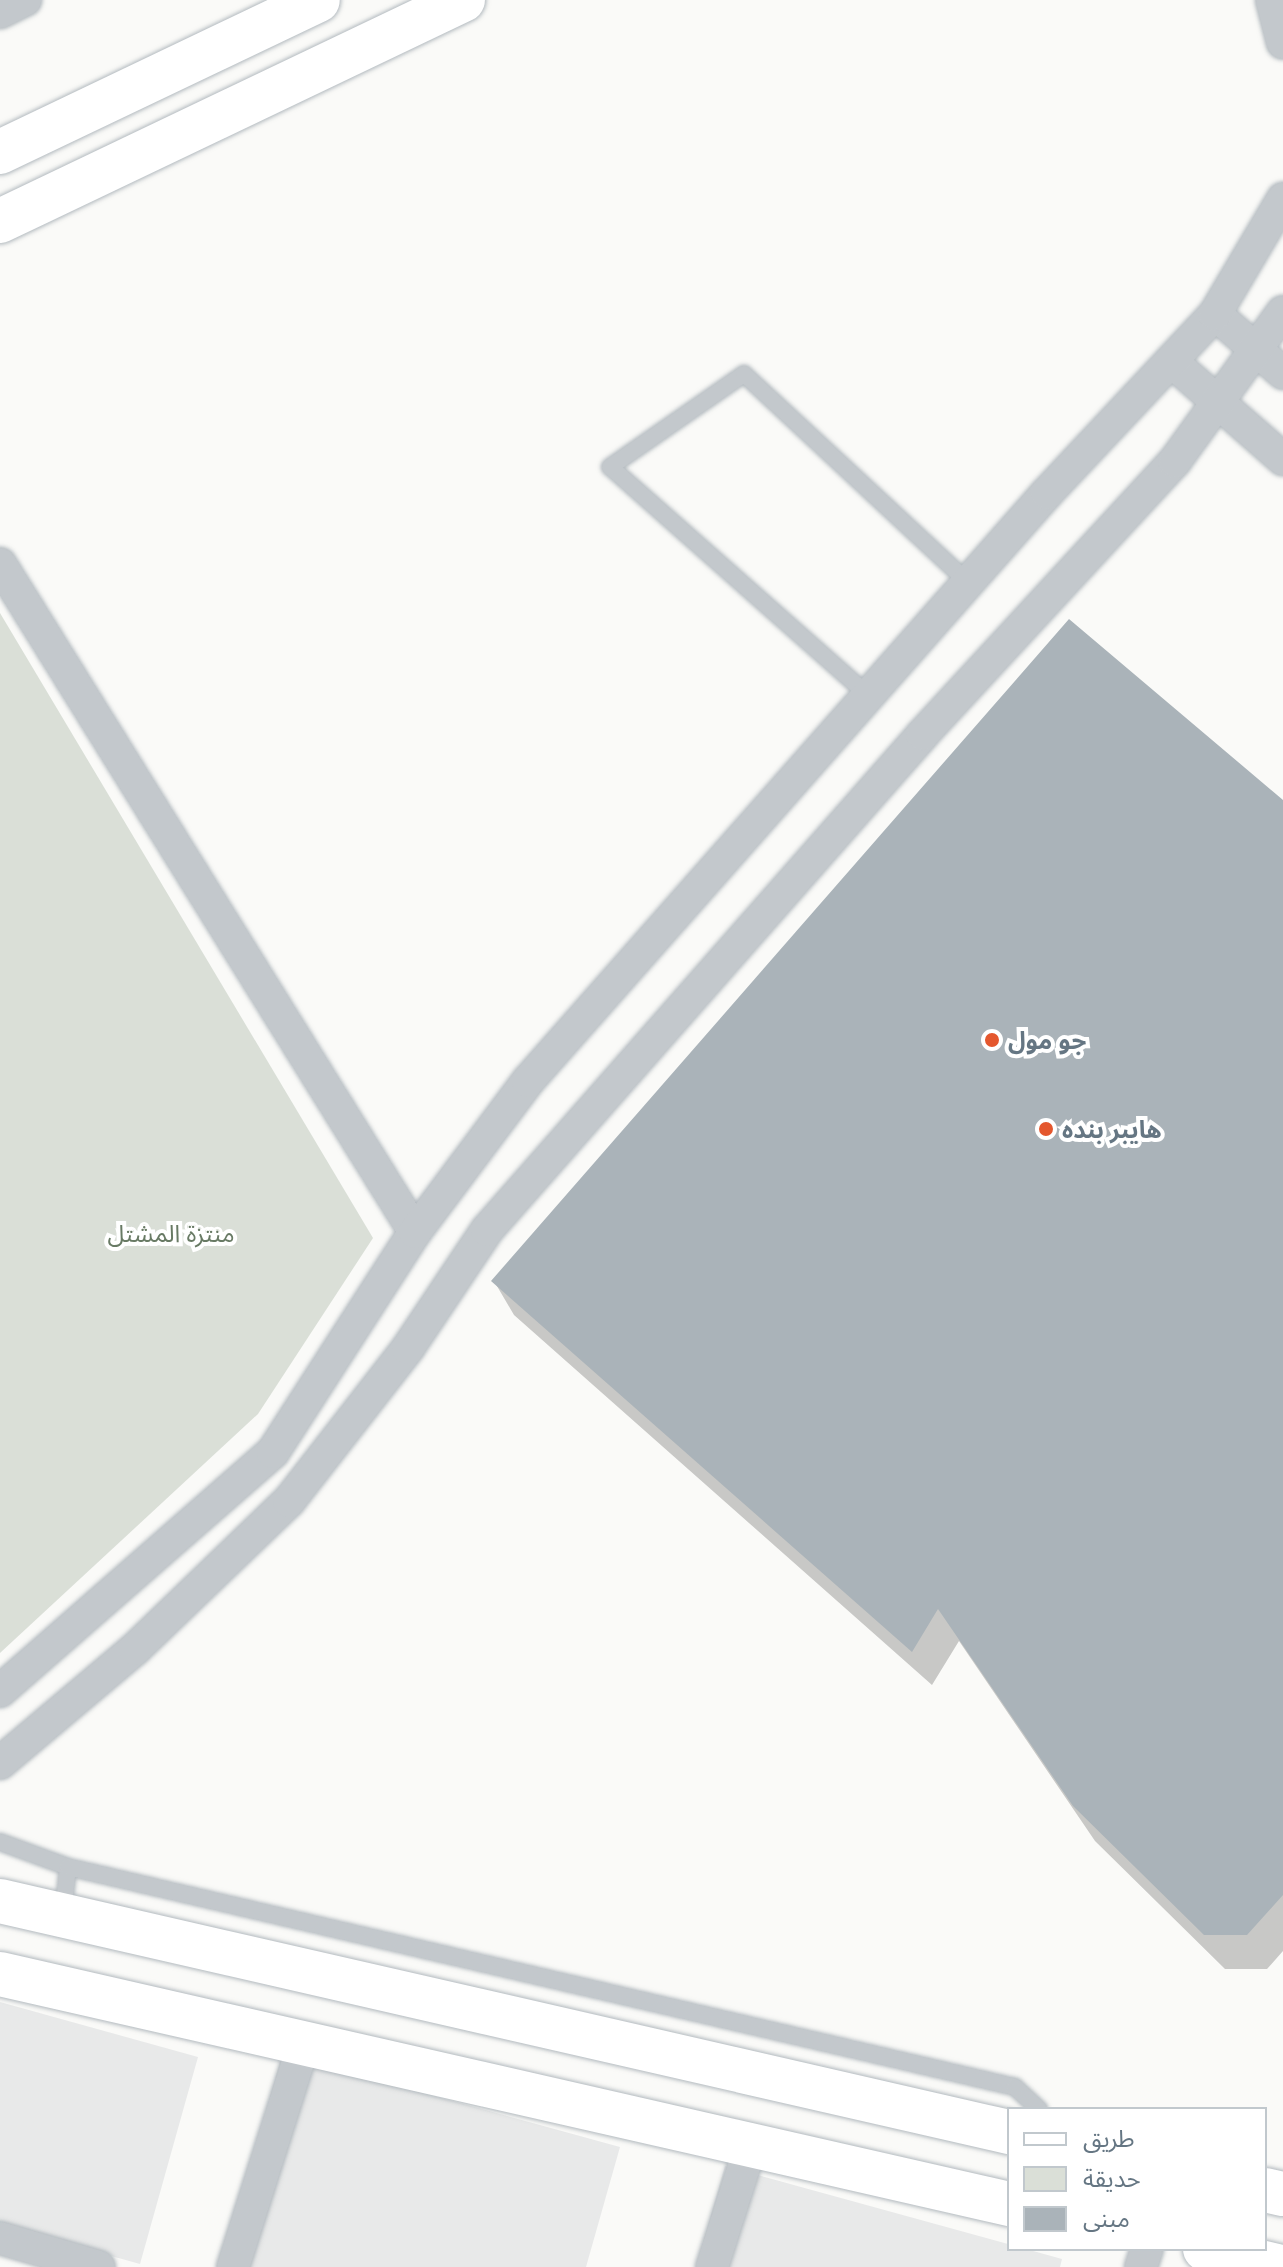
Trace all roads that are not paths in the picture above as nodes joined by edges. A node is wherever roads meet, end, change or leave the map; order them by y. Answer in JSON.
{"nodes":[{"id":1,"x":25,"y":0,"type":"edge"},
{"id":2,"x":318,"y":0,"type":"edge"},
{"id":3,"x":463,"y":0,"type":"edge"},
{"id":4,"x":1272,"y":0,"type":"edge"},
{"id":5,"x":0,"y":12,"type":"edge"},
{"id":6,"x":1283,"y":43,"type":"edge"},
{"id":7,"x":0,"y":152,"type":"edge"},
{"id":8,"x":1283,"y":199,"type":"edge"},
{"id":9,"x":0,"y":221,"type":"edge"},
{"id":10,"x":1283,"y":312,"type":"edge"},
{"id":11,"x":1215,"y":314,"type":"junction"},
{"id":12,"x":1256,"y":350,"type":"junction"},
{"id":13,"x":1171,"y":361,"type":"junction"},
{"id":14,"x":1283,"y":373,"type":"edge"},
{"id":15,"x":1218,"y":402,"type":"junction"},
{"id":16,"x":1283,"y":459,"type":"edge"},
{"id":17,"x":0,"y":564,"type":"edge"},
{"id":18,"x":968,"y":582,"type":"junction"},
{"id":19,"x":868,"y":695,"type":"junction"},
{"id":20,"x":415,"y":1232,"type":"junction"},
{"id":21,"x":0,"y":1691,"type":"edge"},
{"id":22,"x":0,"y":1763,"type":"edge"},
{"id":23,"x":0,"y":1842,"type":"edge"},
{"id":24,"x":68,"y":1867,"type":"junction"},
{"id":25,"x":0,"y":1901,"type":"edge"},
{"id":26,"x":63,"y":1916,"type":"junction"},
{"id":27,"x":0,"y":1974,"type":"edge"},
{"id":28,"x":304,"y":2043,"type":"junction"},
{"id":29,"x":1037,"y":2107,"type":"edge"},
{"id":30,"x":1007,"y":2132,"type":"edge"},
{"id":31,"x":751,"y":2145,"type":"junction"},
{"id":32,"x":1007,"y":2204,"type":"edge"},
{"id":33,"x":0,"y":2238,"type":"edge"},
{"id":34,"x":1213,"y":2251,"type":"edge"},
{"id":35,"x":99,"y":2267,"type":"edge"},
{"id":36,"x":233,"y":2267,"type":"edge"},
{"id":37,"x":712,"y":2267,"type":"edge"},
{"id":38,"x":1281,"y":2267,"type":"edge"}],
"edges":[{"from":1,"to":5,"type":"street"},
{"from":2,"to":7,"type":"main road"},
{"from":3,"to":9,"type":"main road"},
{"from":4,"to":6,"type":"street"},
{"from":8,"to":11,"type":"street"},
{"from":10,"to":12,"type":"street"},
{"from":11,"to":12,"type":"street"},
{"from":11,"to":13,"type":"street"},
{"from":12,"to":14,"type":"street"},
{"from":12,"to":15,"type":"street"},
{"from":13,"to":15,"type":"street"},
{"from":13,"to":18,"type":"street"},
{"from":15,"to":16,"type":"street"},
{"from":15,"to":22,"type":"street"},
{"from":17,"to":20,"type":"street"},
{"from":18,"to":19,"type":"street"},
{"from":18,"to":19,"type":"lane"},
{"from":19,"to":20,"type":"street"},
{"from":20,"to":21,"type":"street"},
{"from":23,"to":24,"type":"lane"},
{"from":24,"to":26,"type":"lane"},
{"from":24,"to":29,"type":"lane"},
{"from":25,"to":26,"type":"main road"},
{"from":26,"to":30,"type":"main road"},
{"from":27,"to":28,"type":"main road"},
{"from":28,"to":31,"type":"main road"},
{"from":28,"to":36,"type":"street"},
{"from":31,"to":32,"type":"main road"},
{"from":31,"to":37,"type":"street"},
{"from":33,"to":35,"type":"street"},
{"from":34,"to":38,"type":"main road"}]}
